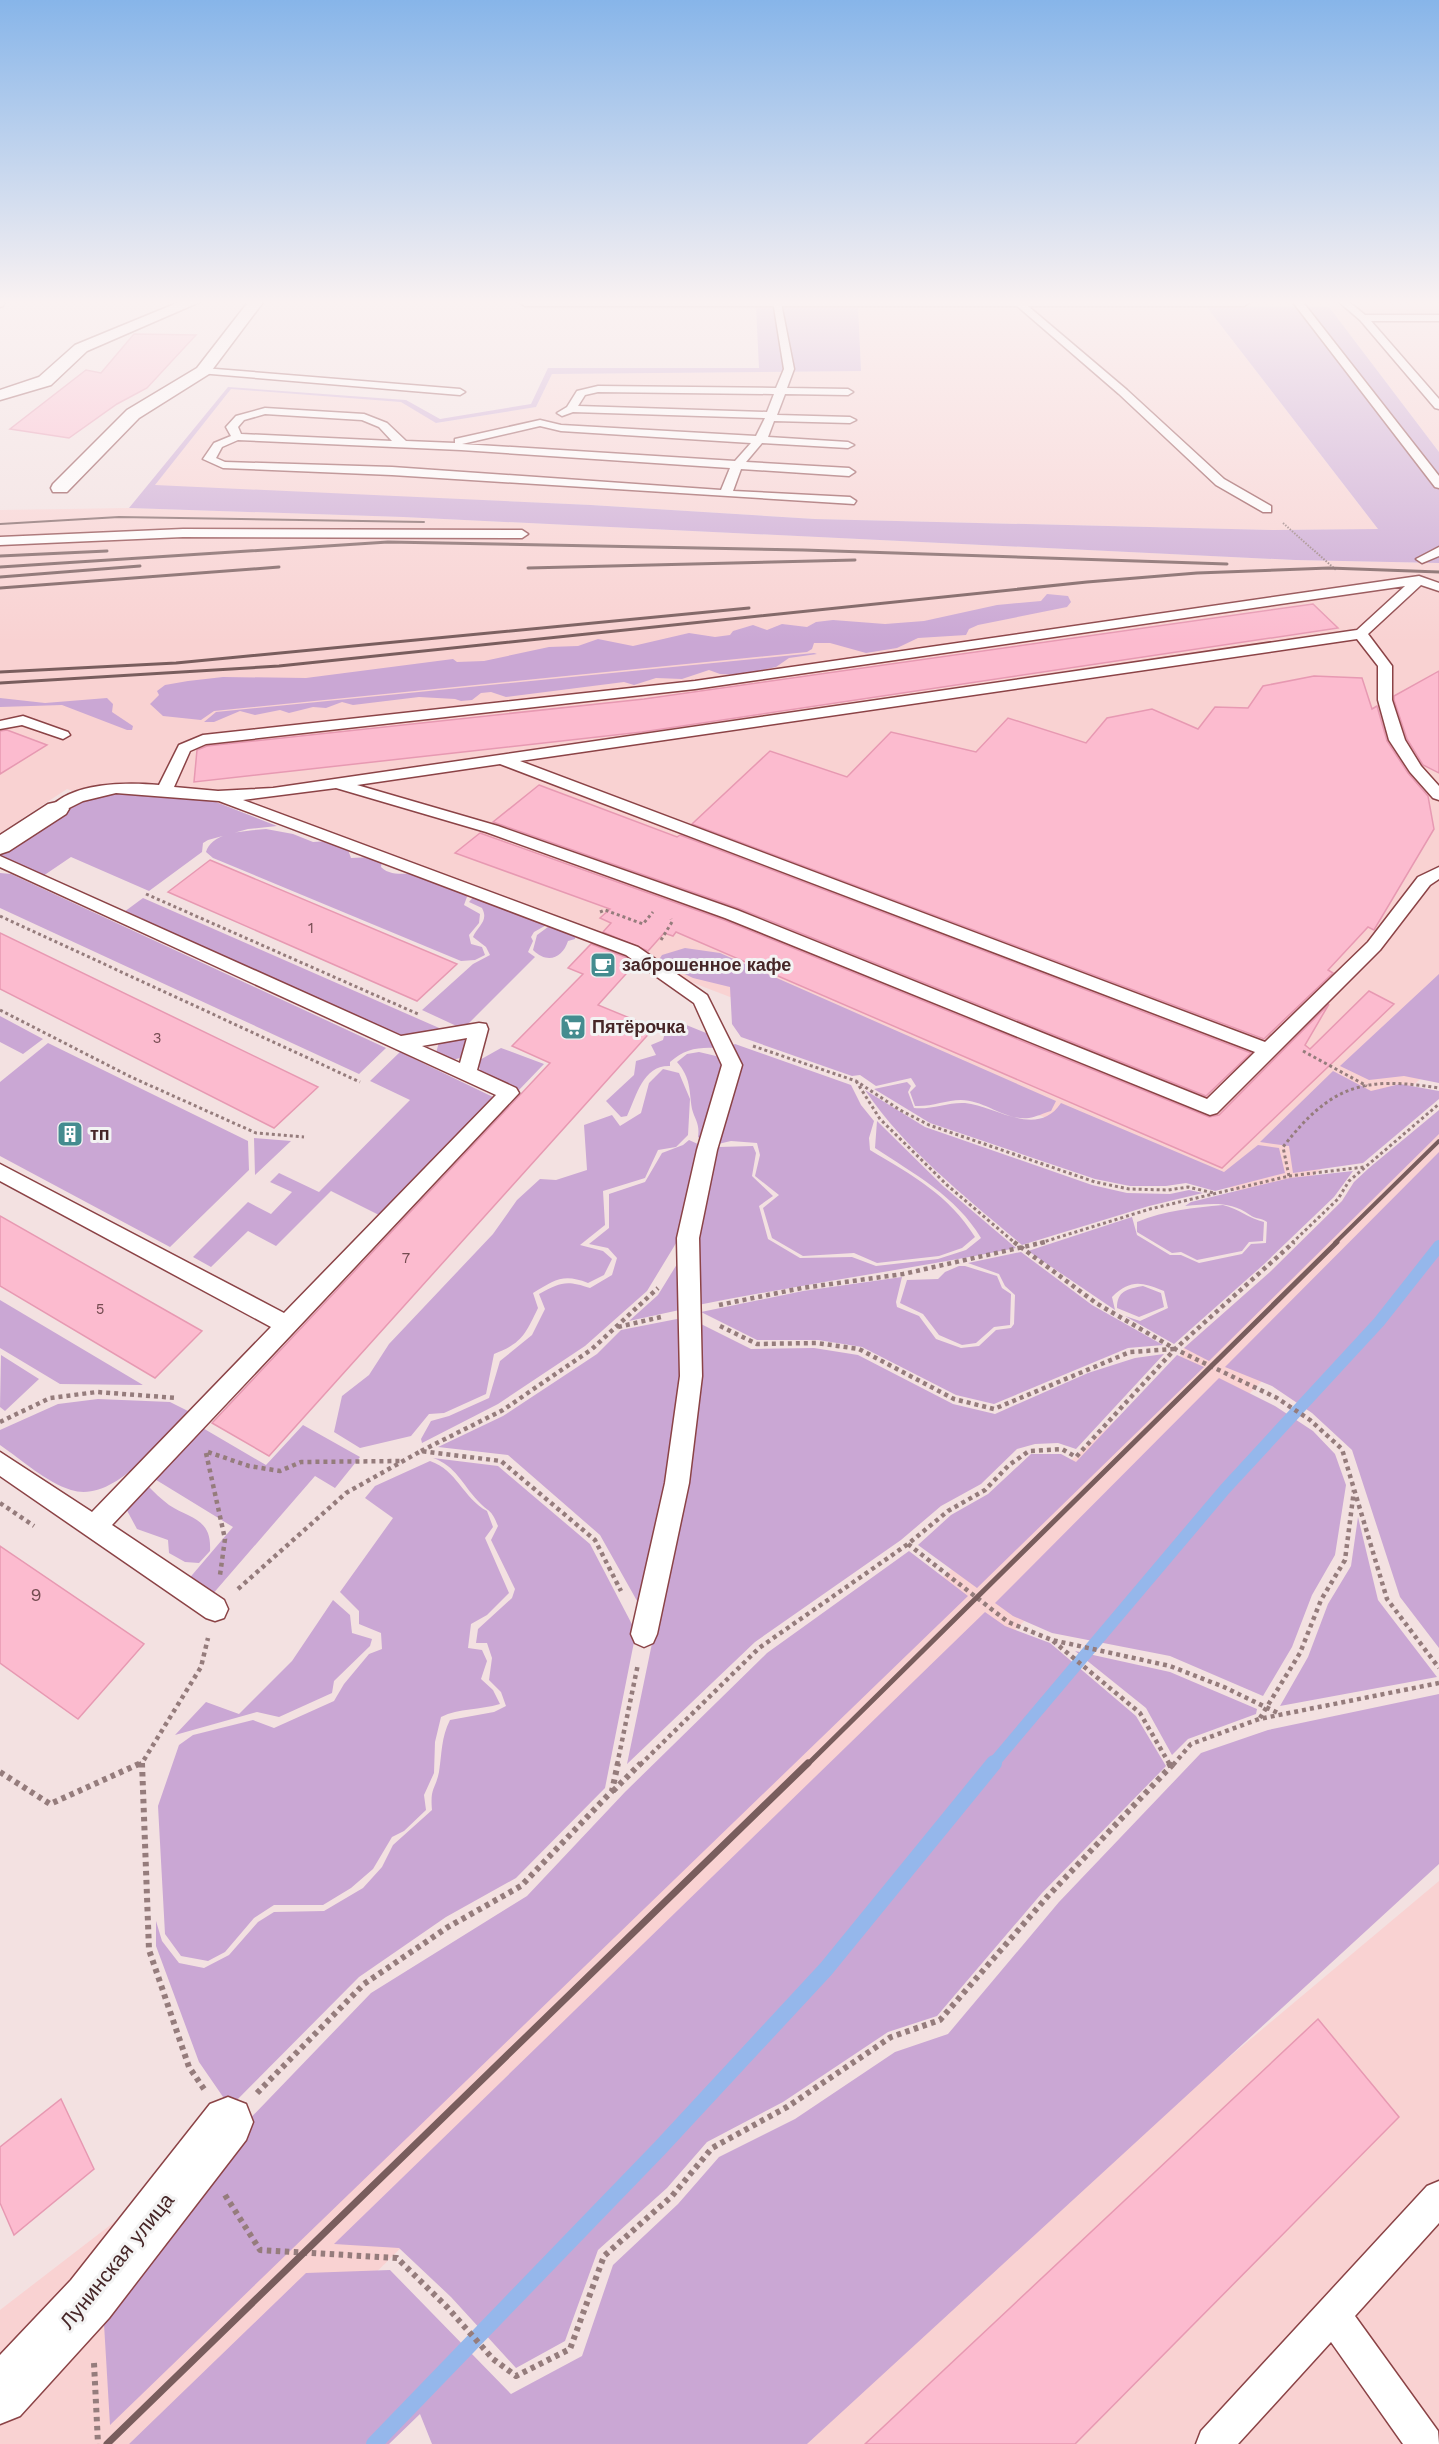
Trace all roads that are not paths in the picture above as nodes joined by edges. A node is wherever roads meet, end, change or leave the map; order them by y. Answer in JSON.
{"nodes":[{"id":1,"x":132,"y":415,"type":"edge"},
{"id":2,"x":251,"y":415,"type":"edge"},
{"id":3,"x":332,"y":415,"type":"edge"},
{"id":4,"x":558,"y":415,"type":"edge"},
{"id":5,"x":722,"y":415,"type":"edge"},
{"id":6,"x":1149,"y":415,"type":"edge"},
{"id":7,"x":1386,"y":415,"type":"edge"},
{"id":8,"x":771,"y":417,"type":"junction"},
{"id":9,"x":850,"y":420,"type":"dead end"},
{"id":10,"x":540,"y":423,"type":"junction"},
{"id":11,"x":237,"y":437,"type":"junction"},
{"id":12,"x":760,"y":440,"type":"junction"},
{"id":13,"x":402,"y":444,"type":"junction"},
{"id":14,"x":848,"y":445,"type":"dead end"},
{"id":15,"x":440,"y":446,"type":"junction"},
{"id":16,"x":736,"y":467,"type":"junction"},
{"id":17,"x":849,"y":472,"type":"dead end"},
{"id":18,"x":1439,"y":484,"type":"edge"},
{"id":19,"x":60,"y":488,"type":"dead end"},
{"id":20,"x":726,"y":494,"type":"junction"},
{"id":21,"x":850,"y":501,"type":"dead end"},
{"id":22,"x":1267,"y":509,"type":"road end"},
{"id":23,"x":522,"y":534,"type":"dead end"},
{"id":24,"x":0,"y":541,"type":"edge"},
{"id":25,"x":1439,"y":551,"type":"edge"},
{"id":26,"x":1422,"y":559,"type":"dead end"},
{"id":27,"x":1419,"y":580,"type":"junction"},
{"id":28,"x":1439,"y":587,"type":"edge"},
{"id":29,"x":1361,"y":634,"type":"junction"},
{"id":30,"x":0,"y":724,"type":"edge"},
{"id":31,"x":63,"y":735,"type":"dead end"},
{"id":32,"x":500,"y":759,"type":"junction"},
{"id":33,"x":336,"y":785,"type":"junction"},
{"id":34,"x":165,"y":789,"type":"junction"},
{"id":35,"x":1439,"y":795,"type":"edge"},
{"id":36,"x":217,"y":796,"type":"junction"},
{"id":37,"x":57,"y":809,"type":"joint"},
{"id":38,"x":0,"y":846,"type":"edge"},
{"id":39,"x":0,"y":861,"type":"edge"},
{"id":40,"x":1439,"y":872,"type":"edge"},
{"id":41,"x":400,"y":1043,"type":"junction"},
{"id":42,"x":1276,"y":1045,"type":"junction"},
{"id":43,"x":467,"y":1072,"type":"junction"},
{"id":44,"x":0,"y":1172,"type":"edge"},
{"id":45,"x":286,"y":1325,"type":"junction"},
{"id":46,"x":0,"y":1463,"type":"edge"},
{"id":47,"x":94,"y":1526,"type":"junction"},
{"id":48,"x":215,"y":1609,"type":"road end"},
{"id":49,"x":644,"y":1634,"type":"road end"},
{"id":50,"x":215,"y":2139,"type":"road end"},
{"id":51,"x":1439,"y":2198,"type":"edge"},
{"id":52,"x":1333,"y":2315,"type":"junction"},
{"id":53,"x":0,"y":2396,"type":"edge"},
{"id":54,"x":1214,"y":2444,"type":"edge"},
{"id":55,"x":1425,"y":2444,"type":"edge"}],
"edges":[{"from":1,"to":19,"type":"street"},
{"from":2,"to":11,"type":"lane"},
{"from":3,"to":13,"type":"lane"},
{"from":4,"to":10,"type":"lane"},
{"from":5,"to":8,"type":"lane"},
{"from":6,"to":22,"type":"lane"},
{"from":7,"to":18,"type":"lane"},
{"from":8,"to":9,"type":"lane"},
{"from":8,"to":12,"type":"lane"},
{"from":10,"to":12,"type":"lane"},
{"from":10,"to":15,"type":"lane"},
{"from":11,"to":13,"type":"lane"},
{"from":11,"to":20,"type":"lane"},
{"from":12,"to":14,"type":"lane"},
{"from":12,"to":16,"type":"lane"},
{"from":13,"to":15,"type":"lane"},
{"from":15,"to":16,"type":"lane"},
{"from":16,"to":17,"type":"lane"},
{"from":16,"to":20,"type":"lane"},
{"from":20,"to":21,"type":"lane"},
{"from":23,"to":24,"type":"lane"},
{"from":25,"to":26,"type":"lane"},
{"from":27,"to":28,"type":"lane"},
{"from":27,"to":29,"type":"lane"},
{"from":27,"to":34,"type":"lane"},
{"from":29,"to":32,"type":"lane"},
{"from":29,"to":35,"type":"lane"},
{"from":30,"to":31,"type":"lane"},
{"from":32,"to":33,"type":"lane"},
{"from":32,"to":42,"type":"lane"},
{"from":33,"to":36,"type":"lane"},
{"from":33,"to":42,"type":"lane"},
{"from":34,"to":36,"type":"lane"},
{"from":34,"to":37,"type":"lane"},
{"from":36,"to":49,"type":"lane"},
{"from":37,"to":38,"type":"street"},
{"from":39,"to":41,"type":"lane"},
{"from":40,"to":42,"type":"lane"},
{"from":41,"to":43,"type":"lane"},
{"from":41,"to":43,"type":"lane"},
{"from":43,"to":45,"type":"lane"},
{"from":44,"to":45,"type":"lane"},
{"from":45,"to":47,"type":"lane"},
{"from":46,"to":47,"type":"lane"},
{"from":47,"to":48,"type":"lane"},
{"from":50,"to":53,"type":"street","name":"Лунинская улица"},
{"from":51,"to":52,"type":"lane"},
{"from":52,"to":54,"type":"lane"},
{"from":52,"to":55,"type":"lane"}]}
